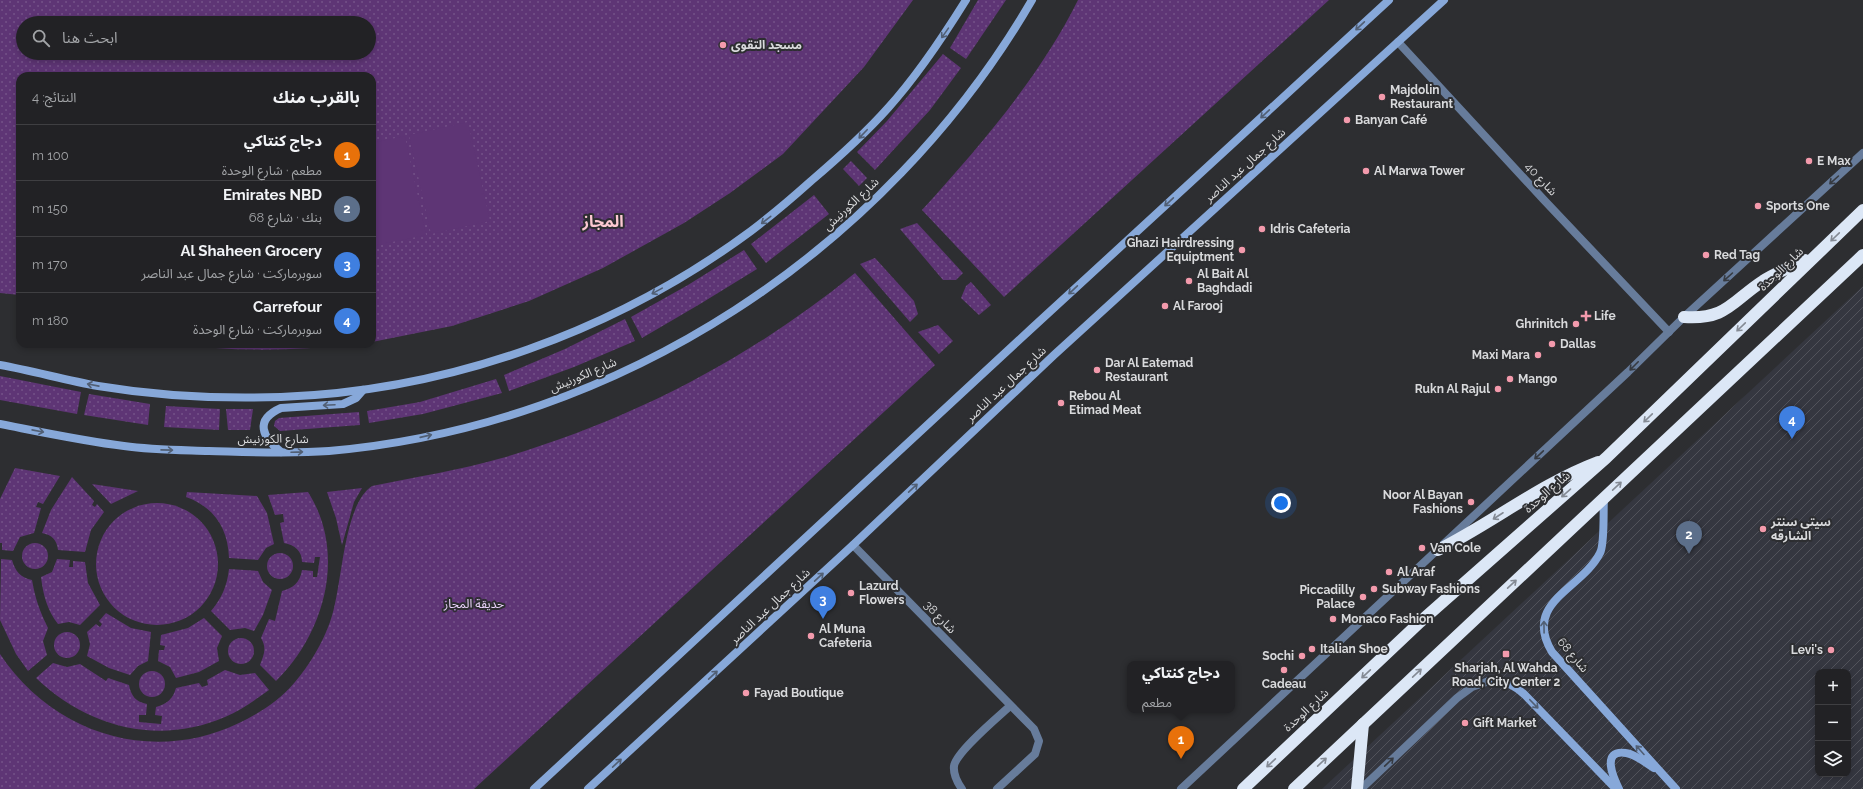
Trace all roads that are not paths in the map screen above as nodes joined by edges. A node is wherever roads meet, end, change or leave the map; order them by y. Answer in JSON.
{"nodes":[{"id":1,"x":966,"y":0,"type":"edge"},
{"id":2,"x":1032,"y":0,"type":"edge"},
{"id":3,"x":1389,"y":0,"type":"edge"},
{"id":4,"x":1444,"y":0,"type":"edge"},
{"id":5,"x":1398,"y":42,"type":"junction"},
{"id":6,"x":1863,"y":153,"type":"edge"},
{"id":7,"x":1863,"y":210,"type":"edge"},
{"id":8,"x":1817,"y":254,"type":"junction"},
{"id":9,"x":1863,"y":255,"type":"edge"},
{"id":10,"x":1684,"y":317,"type":"junction"},
{"id":11,"x":1669,"y":332,"type":"junction"},
{"id":12,"x":0,"y":365,"type":"edge"},
{"id":13,"x":363,"y":390,"type":"junction"},
{"id":14,"x":0,"y":424,"type":"edge"},
{"id":15,"x":280,"y":452,"type":"junction"},
{"id":16,"x":1606,"y":458,"type":"junction"},
{"id":17,"x":1604,"y":498,"type":"junction"},
{"id":18,"x":853,"y":545,"type":"junction"},
{"id":19,"x":1438,"y":550,"type":"junction"},
{"id":20,"x":1010,"y":706,"type":"junction"},
{"id":21,"x":1363,"y":724,"type":"junction"},
{"id":22,"x":1663,"y":774,"type":"junction"},
{"id":23,"x":534,"y":789,"type":"edge"},
{"id":24,"x":588,"y":789,"type":"edge"},
{"id":25,"x":962,"y":789,"type":"edge"},
{"id":26,"x":997,"y":789,"type":"edge"},
{"id":27,"x":1181,"y":789,"type":"edge"},
{"id":28,"x":1243,"y":789,"type":"edge"},
{"id":29,"x":1294,"y":789,"type":"edge"},
{"id":30,"x":1357,"y":789,"type":"edge"},
{"id":31,"x":1361,"y":789,"type":"edge"},
{"id":32,"x":1616,"y":789,"type":"edge"},
{"id":33,"x":1619,"y":789,"type":"edge"},
{"id":34,"x":1676,"y":789,"type":"edge"}],
"edges":[{"from":1,"to":13,"type":"street","one_way":true},
{"from":15,"to":2,"type":"street","name":"شارع الكورنيش","one_way":true},
{"from":3,"to":23,"type":"street","name":"شارع جمال عبد الناصر","one_way":true},
{"from":4,"to":5,"type":"street","name":"شارع جمال عبد الناصر"},
{"from":5,"to":11,"type":"street","name":"شارع 40"},
{"from":18,"to":5,"type":"street","name":"شارع جمال عبد الناصر","one_way":true},
{"from":6,"to":10,"type":"street","one_way":true},
{"from":7,"to":8,"type":"highway","name":"شارع الوحدة","one_way":true},
{"from":8,"to":10,"type":"highway"},
{"from":8,"to":16,"type":"highway","name":"شارع الوحدة","one_way":true},
{"from":17,"to":9,"type":"highway","one_way":true},
{"from":10,"to":11,"type":"street"},
{"from":11,"to":19,"type":"street","one_way":true},
{"from":13,"to":12,"type":"street","one_way":true},
{"from":13,"to":15,"type":"street","one_way":true},
{"from":14,"to":15,"type":"street","name":"شارع الكورنيش","one_way":true},
{"from":16,"to":19,"type":"highway","one_way":true},
{"from":16,"to":28,"type":"highway","name":"شارع الوحدة","one_way":true},
{"from":21,"to":17,"type":"highway","one_way":true},
{"from":22,"to":17,"type":"street","name":"شارع 68","one_way":true},
{"from":18,"to":20,"type":"street","name":"شارع 38"},
{"from":24,"to":18,"type":"street","name":"شارع جمال عبد الناصر","one_way":true},
{"from":19,"to":27,"type":"street"},
{"from":20,"to":25,"type":"street"},
{"from":20,"to":26,"type":"street","name":"شارع 38"},
{"from":29,"to":21,"type":"highway","one_way":true},
{"from":21,"to":30,"type":"highway"},
{"from":22,"to":33,"type":"street"},
{"from":22,"to":34,"type":"street","name":"شارع 68"},
{"from":31,"to":32,"type":"street","one_way":true}]}
